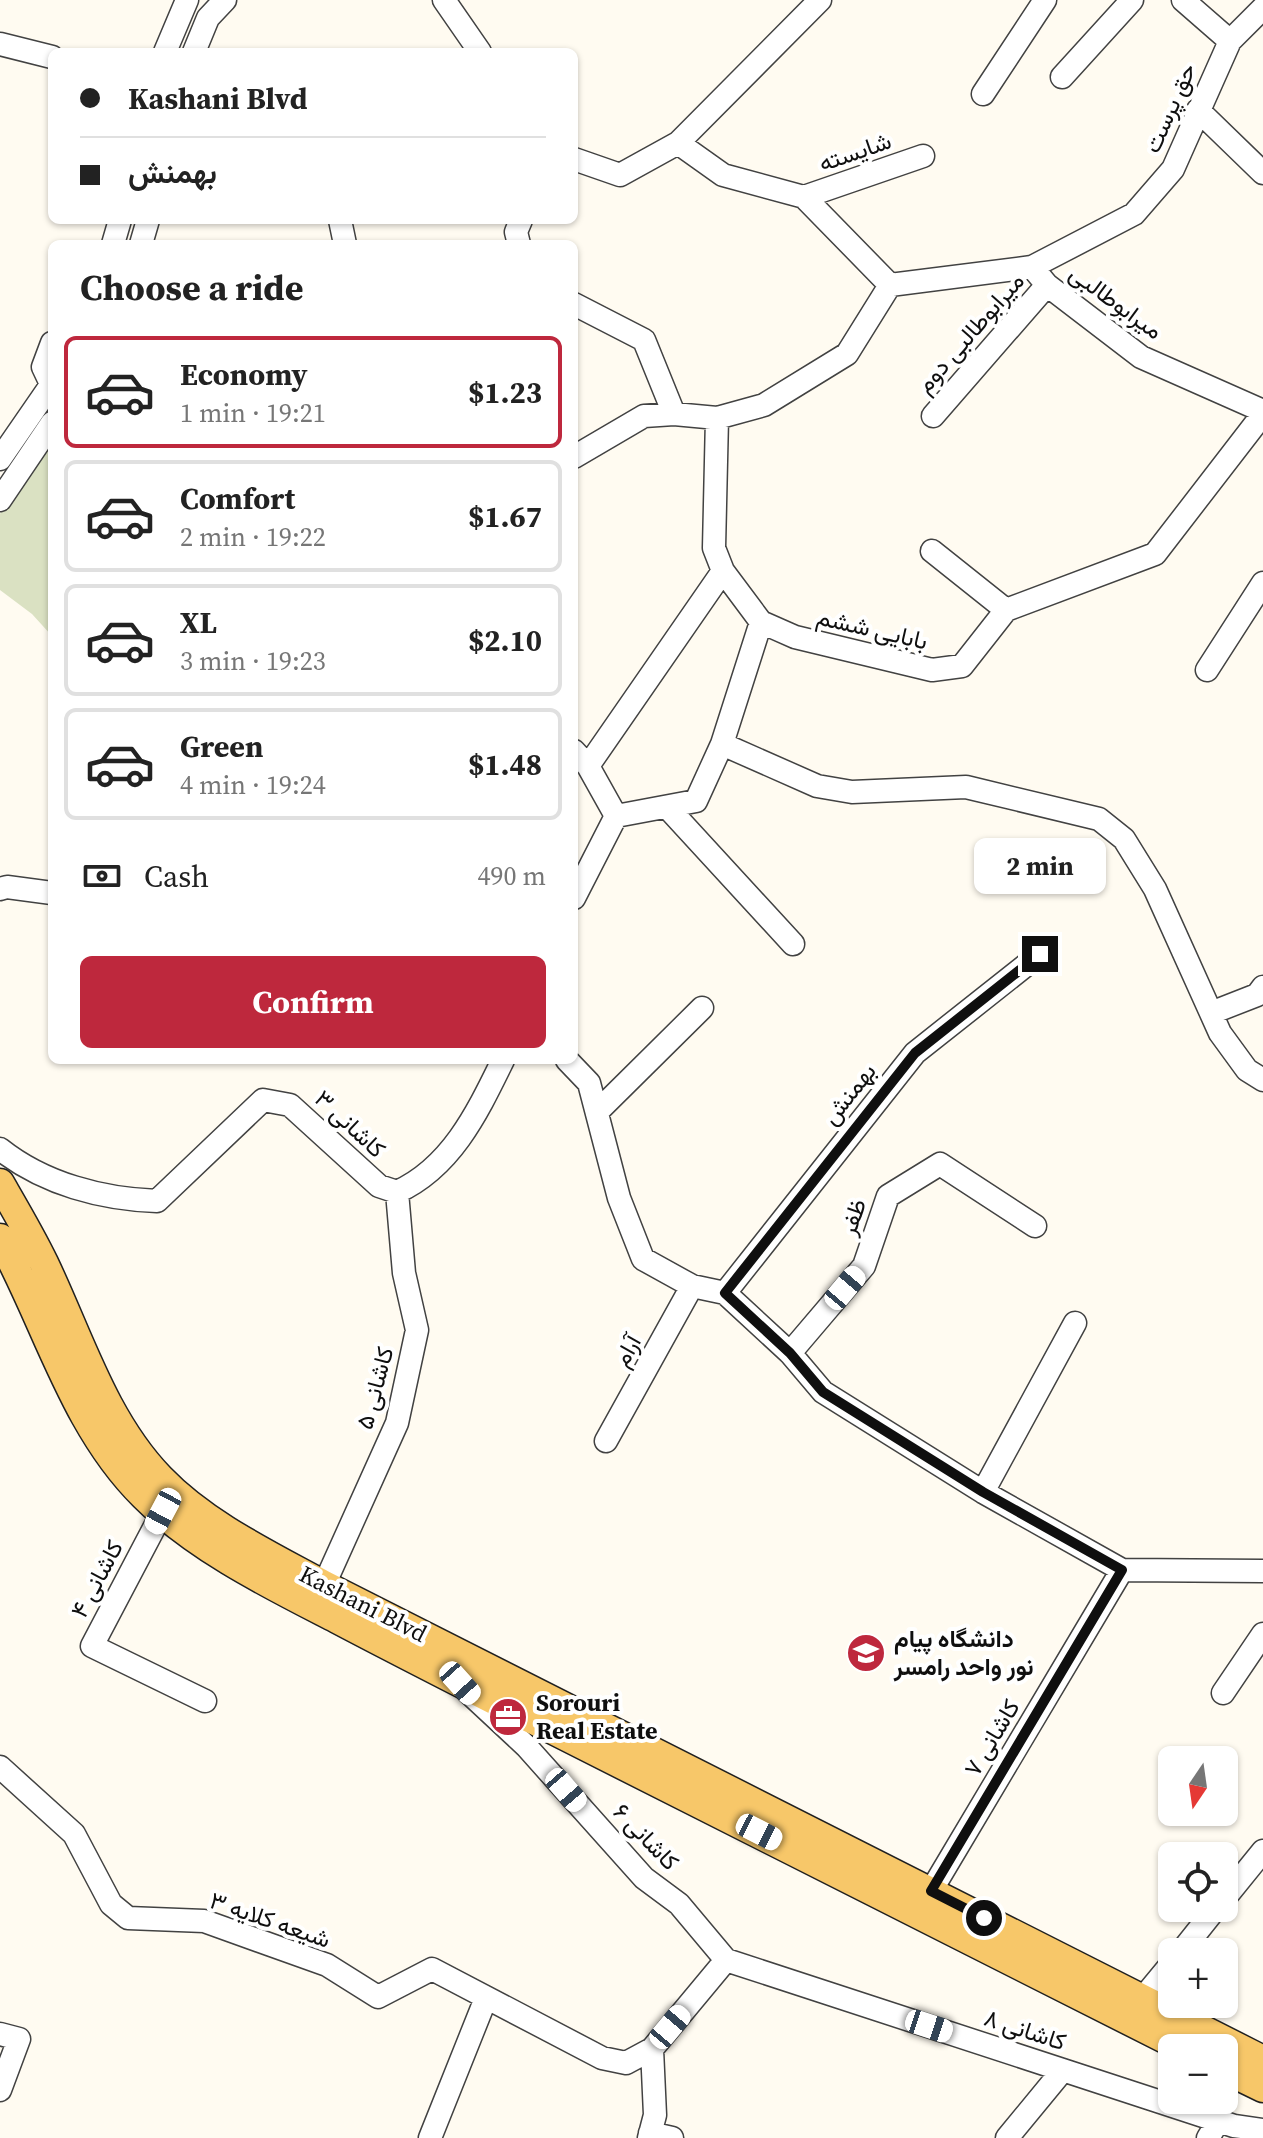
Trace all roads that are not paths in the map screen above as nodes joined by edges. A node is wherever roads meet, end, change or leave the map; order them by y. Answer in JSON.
{"nodes":[{"id":1,"x":225,"y":0,"type":"edge"},
{"id":2,"x":444,"y":0,"type":"edge"},
{"id":3,"x":820,"y":0,"type":"edge"},
{"id":4,"x":1045,"y":0,"type":"edge"},
{"id":5,"x":1132,"y":0,"type":"edge"},
{"id":6,"x":1183,"y":0,"type":"edge"},
{"id":7,"x":186,"y":1,"type":"edge"},
{"id":8,"x":1263,"y":8,"type":"edge"},
{"id":9,"x":1230,"y":41,"type":"junction"},
{"id":10,"x":0,"y":44,"type":"edge"},
{"id":11,"x":167,"y":48,"type":"edge"},
{"id":12,"x":196,"y":48,"type":"edge"},
{"id":13,"x":477,"y":48,"type":"edge"},
{"id":14,"x":48,"y":56,"type":"edge"},
{"id":15,"x":1062,"y":77,"type":"dead end"},
{"id":16,"x":983,"y":94,"type":"dead end"},
{"id":17,"x":1198,"y":110,"type":"junction"},
{"id":18,"x":678,"y":143,"type":"junction"},
{"id":19,"x":923,"y":156,"type":"dead end"},
{"id":20,"x":578,"y":160,"type":"edge"},
{"id":21,"x":1263,"y":173,"type":"edge"},
{"id":22,"x":804,"y":197,"type":"junction"},
{"id":23,"x":1032,"y":267,"type":"junction"},
{"id":24,"x":890,"y":285,"type":"junction"},
{"id":25,"x":1047,"y":285,"type":"junction"},
{"id":26,"x":578,"y":306,"type":"edge"},
{"id":27,"x":48,"y":350,"type":"edge"},
{"id":28,"x":48,"y":378,"type":"edge"},
{"id":29,"x":48,"y":389,"type":"edge"},
{"id":30,"x":1263,"y":413,"type":"edge"},
{"id":31,"x":674,"y":414,"type":"junction"},
{"id":32,"x":933,"y":416,"type":"dead end"},
{"id":33,"x":717,"y":418,"type":"junction"},
{"id":34,"x":48,"y":429,"type":"edge"},
{"id":35,"x":578,"y":455,"type":"edge"},
{"id":36,"x":0,"y":459,"type":"edge"},
{"id":37,"x":0,"y":500,"type":"edge"},
{"id":38,"x":932,"y":551,"type":"dead end"},
{"id":39,"x":723,"y":571,"type":"junction"},
{"id":40,"x":1263,"y":583,"type":"edge"},
{"id":41,"x":1006,"y":610,"type":"junction"},
{"id":42,"x":761,"y":622,"type":"junction"},
{"id":43,"x":1207,"y":670,"type":"dead end"},
{"id":44,"x":722,"y":744,"type":"junction"},
{"id":45,"x":581,"y":758,"type":"edge"},
{"id":46,"x":668,"y":808,"type":"junction"},
{"id":47,"x":616,"y":816,"type":"junction"},
{"id":48,"x":0,"y":889,"type":"edge"},
{"id":49,"x":578,"y":890,"type":"edge"},
{"id":50,"x":48,"y":892,"type":"edge"},
{"id":51,"x":793,"y":944,"type":"dead end"},
{"id":52,"x":1040,"y":954,"type":"dead end"},
{"id":53,"x":1263,"y":987,"type":"edge"},
{"id":54,"x":702,"y":1008,"type":"dead end"},
{"id":55,"x":1211,"y":1013,"type":"junction"},
{"id":56,"x":501,"y":1064,"type":"edge"},
{"id":57,"x":571,"y":1064,"type":"edge"},
{"id":58,"x":1263,"y":1080,"type":"edge"},
{"id":59,"x":597,"y":1112,"type":"junction"},
{"id":60,"x":0,"y":1149,"type":"edge"},
{"id":61,"x":0,"y":1183,"type":"edge"},
{"id":62,"x":397,"y":1192,"type":"junction"},
{"id":63,"x":1035,"y":1226,"type":"dead end"},
{"id":64,"x":0,"y":1238,"type":"edge"},
{"id":65,"x":692,"y":1286,"type":"junction"},
{"id":66,"x":725,"y":1293,"type":"junction"},
{"id":67,"x":1075,"y":1323,"type":"dead end"},
{"id":68,"x":790,"y":1353,"type":"junction"},
{"id":69,"x":606,"y":1441,"type":"dead end"},
{"id":70,"x":983,"y":1492,"type":"junction"},
{"id":71,"x":163,"y":1511,"type":"junction"},
{"id":72,"x":1122,"y":1570,"type":"junction"},
{"id":73,"x":1263,"y":1571,"type":"edge"},
{"id":74,"x":324,"y":1585,"type":"junction"},
{"id":75,"x":1263,"y":1634,"type":"edge"},
{"id":76,"x":460,"y":1683,"type":"junction"},
{"id":77,"x":1223,"y":1693,"type":"dead end"},
{"id":78,"x":205,"y":1701,"type":"dead end"},
{"id":79,"x":0,"y":1767,"type":"edge"},
{"id":80,"x":1263,"y":1851,"type":"edge"},
{"id":81,"x":1238,"y":1882,"type":"edge"},
{"id":82,"x":925,"y":1902,"type":"junction"},
{"id":83,"x":1205,"y":1922,"type":"edge"},
{"id":84,"x":1192,"y":1938,"type":"edge"},
{"id":85,"x":726,"y":1960,"type":"junction"},
{"id":86,"x":1158,"y":1980,"type":"edge"},
{"id":87,"x":486,"y":1998,"type":"junction"},
{"id":88,"x":1143,"y":1998,"type":"junction"},
{"id":89,"x":0,"y":2034,"type":"edge"},
{"id":90,"x":1158,"y":2034,"type":"edge"},
{"id":91,"x":652,"y":2049,"type":"junction"},
{"id":92,"x":1263,"y":2060,"type":"edge"},
{"id":93,"x":1063,"y":2070,"type":"junction"},
{"id":94,"x":1238,"y":2076,"type":"edge"},
{"id":95,"x":1263,"y":2088,"type":"edge"},
{"id":96,"x":0,"y":2090,"type":"edge"},
{"id":97,"x":1214,"y":2129,"type":"edge"},
{"id":98,"x":1263,"y":2130,"type":"edge"},
{"id":99,"x":657,"y":2136,"type":"edge"},
{"id":100,"x":430,"y":2138,"type":"edge"},
{"id":101,"x":1007,"y":2138,"type":"edge"}],
"edges":[{"from":1,"to":12,"type":"street"},
{"from":2,"to":13,"type":"street"},
{"from":3,"to":18,"type":"street"},
{"from":4,"to":16,"type":"street"},
{"from":5,"to":15,"type":"street"},
{"from":6,"to":9,"type":"street"},
{"from":7,"to":11,"type":"street"},
{"from":8,"to":9,"type":"street","name":"حق پرست"},
{"from":9,"to":17,"type":"street","name":"حق پرست"},
{"from":10,"to":14,"type":"street"},
{"from":17,"to":21,"type":"street"},
{"from":17,"to":23,"type":"street","name":"حق پرست"},
{"from":18,"to":20,"type":"street"},
{"from":18,"to":22,"type":"street"},
{"from":19,"to":22,"type":"street","name":"شایسته"},
{"from":22,"to":24,"type":"street"},
{"from":23,"to":24,"type":"street"},
{"from":23,"to":25,"type":"street","name":"میرابوطالبی"},
{"from":24,"to":33,"type":"street"},
{"from":25,"to":30,"type":"street","name":"میرابوطالبی"},
{"from":25,"to":32,"type":"street","name":"میرابوطالبی دوم"},
{"from":26,"to":31,"type":"street"},
{"from":27,"to":28,"type":"street"},
{"from":29,"to":36,"type":"street"},
{"from":30,"to":41,"type":"street"},
{"from":31,"to":33,"type":"street"},
{"from":31,"to":35,"type":"street"},
{"from":33,"to":39,"type":"street"},
{"from":34,"to":37,"type":"street"},
{"from":38,"to":41,"type":"street"},
{"from":39,"to":42,"type":"street"},
{"from":39,"to":45,"type":"street"},
{"from":40,"to":43,"type":"street"},
{"from":41,"to":42,"type":"street","name":"بابایی ششم"},
{"from":42,"to":44,"type":"street"},
{"from":44,"to":46,"type":"street"},
{"from":44,"to":55,"type":"street"},
{"from":45,"to":47,"type":"street"},
{"from":46,"to":47,"type":"street"},
{"from":46,"to":51,"type":"street"},
{"from":47,"to":49,"type":"street"},
{"from":48,"to":50,"type":"street"},
{"from":52,"to":66,"type":"street","name":"بهمنش"},
{"from":53,"to":55,"type":"street"},
{"from":54,"to":59,"type":"street"},
{"from":55,"to":58,"type":"street"},
{"from":56,"to":62,"type":"street"},
{"from":57,"to":59,"type":"street"},
{"from":59,"to":65,"type":"street"},
{"from":60,"to":62,"type":"street","name":"کاشانی ۳"},
{"from":61,"to":74,"type":"main road","name":"Kashani Blvd"},
{"from":62,"to":74,"type":"street","name":"کاشانی ۵"},
{"from":63,"to":68,"type":"street","name":"ظفر"},
{"from":64,"to":71,"type":"main road","name":"Kashani Blvd"},
{"from":65,"to":66,"type":"street"},
{"from":65,"to":69,"type":"street","name":"آرام"},
{"from":66,"to":68,"type":"street"},
{"from":67,"to":70,"type":"street"},
{"from":68,"to":70,"type":"street"},
{"from":70,"to":72,"type":"street"},
{"from":71,"to":76,"type":"main road","name":"Kashani Blvd"},
{"from":71,"to":78,"type":"street","name":"کاشانی ۴"},
{"from":72,"to":73,"type":"street"},
{"from":72,"to":82,"type":"street","name":"کاشانی ۷"},
{"from":74,"to":82,"type":"main road","name":"Kashani Blvd"},
{"from":75,"to":77,"type":"street"},
{"from":76,"to":82,"type":"main road","name":"Kashani Blvd"},
{"from":76,"to":85,"type":"street","name":"کاشانی ۶"},
{"from":79,"to":87,"type":"street","name":"شیعه کلایه ۳"},
{"from":80,"to":81,"type":"street"},
{"from":82,"to":88,"type":"main road","name":"Kashani Blvd"},
{"from":82,"to":90,"type":"main road","name":"Kashani Blvd"},
{"from":83,"to":84,"type":"street"},
{"from":85,"to":91,"type":"street"},
{"from":85,"to":93,"type":"street","name":"کاشانی ۸"},
{"from":86,"to":88,"type":"street"},
{"from":87,"to":91,"type":"street","name":"شیعه کلایه ۳"},
{"from":87,"to":100,"type":"street"},
{"from":88,"to":92,"type":"main road","name":"Kashani Blvd"},
{"from":89,"to":96,"type":"street"},
{"from":91,"to":99,"type":"street"},
{"from":93,"to":97,"type":"street","name":"کاشانی ۸"},
{"from":93,"to":101,"type":"street"},
{"from":94,"to":95,"type":"main road"},
{"from":97,"to":98,"type":"street","name":"کاشانی ۸"}]}
